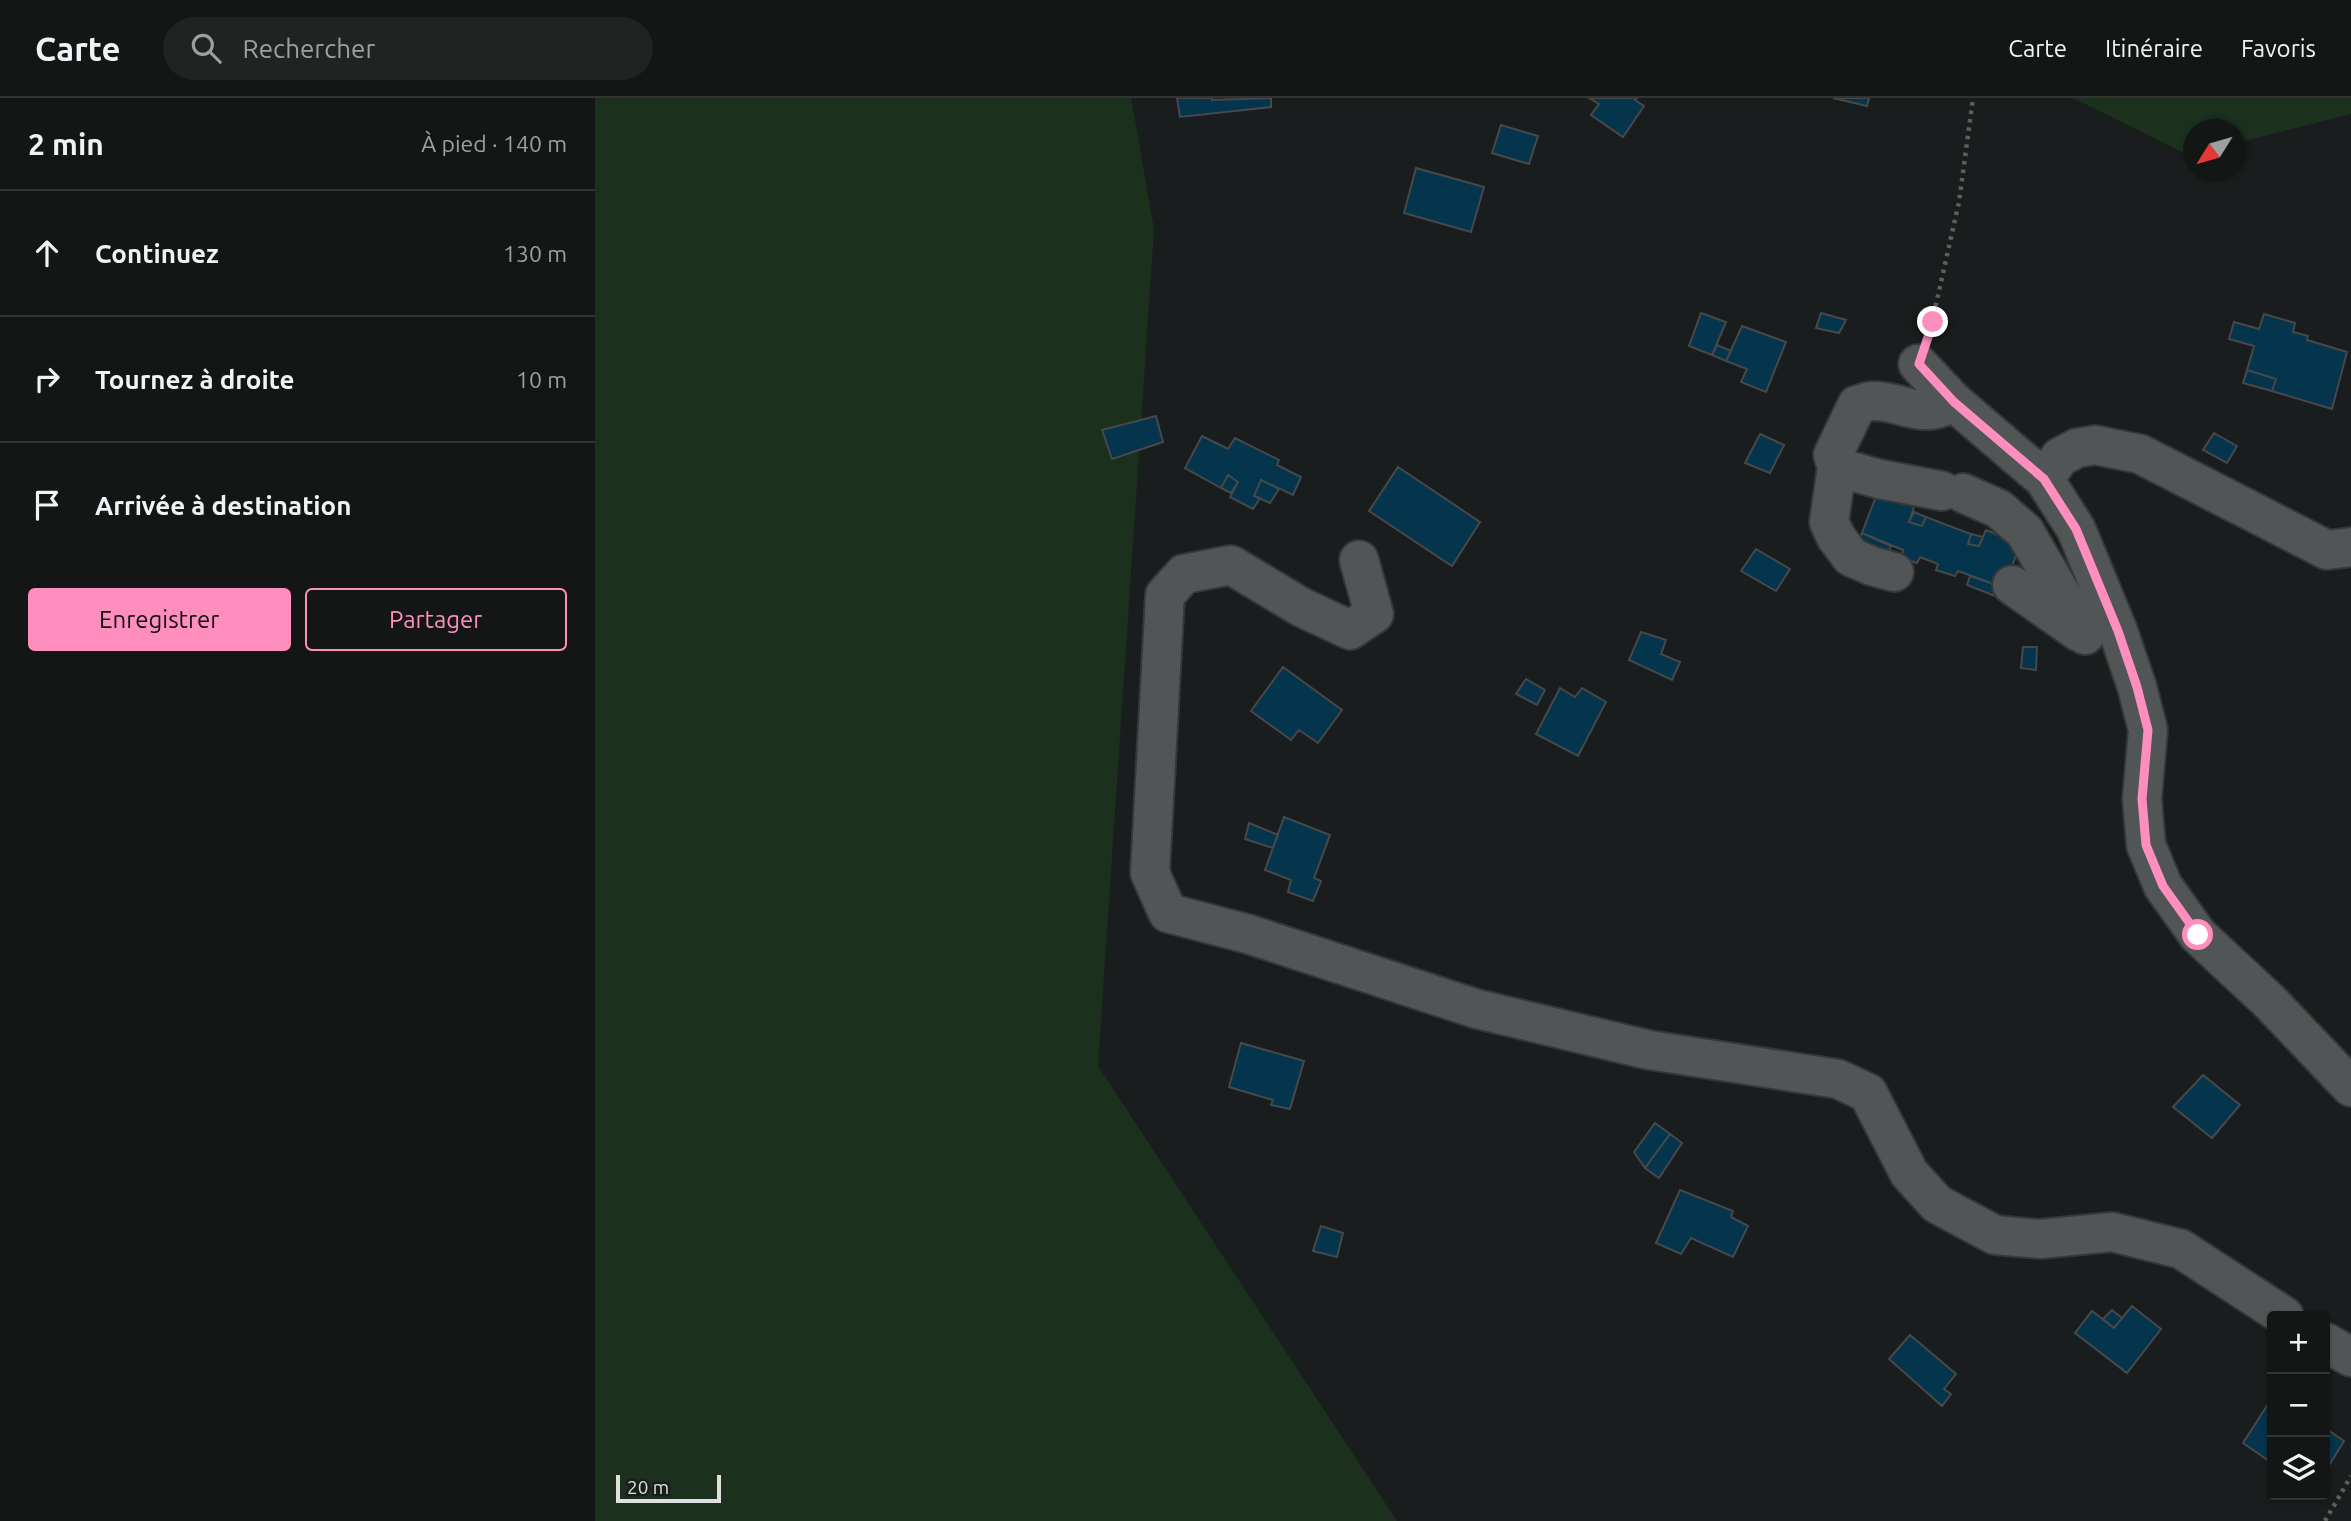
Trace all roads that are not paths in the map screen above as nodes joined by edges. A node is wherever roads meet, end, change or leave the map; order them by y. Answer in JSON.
{"nodes":[{"id":1,"x":1919,"y":364,"type":"road end"},
{"id":2,"x":1954,"y":402,"type":"junction"},
{"id":3,"x":1837,"y":467,"type":"junction"},
{"id":4,"x":2044,"y":479,"type":"junction"},
{"id":5,"x":2351,"y":547,"type":"edge"},
{"id":6,"x":1359,"y":560,"type":"dead end"},
{"id":7,"x":1894,"y":572,"type":"dead end"},
{"id":8,"x":2012,"y":585,"type":"dead end"},
{"id":9,"x":2085,"y":635,"type":"junction"},
{"id":10,"x":2123,"y":645,"type":"junction"},
{"id":11,"x":2351,"y":1087,"type":"edge"},
{"id":12,"x":2276,"y":1311,"type":"edge"},
{"id":13,"x":2330,"y":1345,"type":"edge"},
{"id":14,"x":2351,"y":1357,"type":"edge"}],
"edges":[{"from":1,"to":2,"type":"lane"},
{"from":2,"to":3,"type":"lane"},
{"from":2,"to":4,"type":"lane"},
{"from":3,"to":7,"type":"lane"},
{"from":3,"to":9,"type":"lane"},
{"from":4,"to":5,"type":"lane"},
{"from":4,"to":10,"type":"lane"},
{"from":6,"to":12,"type":"lane"},
{"from":8,"to":9,"type":"lane"},
{"from":9,"to":10,"type":"lane"},
{"from":10,"to":11,"type":"lane"},
{"from":13,"to":14,"type":"lane"}]}
